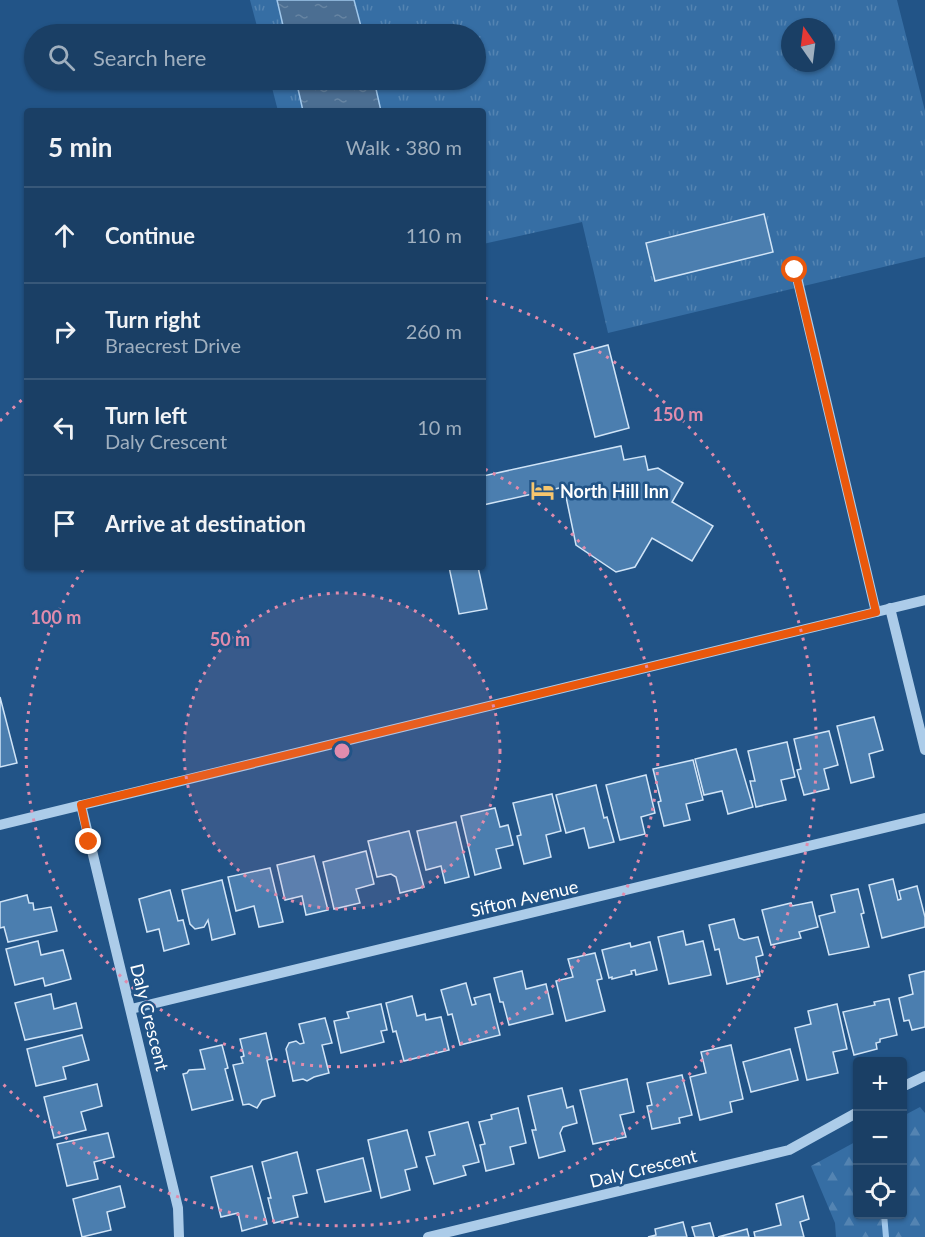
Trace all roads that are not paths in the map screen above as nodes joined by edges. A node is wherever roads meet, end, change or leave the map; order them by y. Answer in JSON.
{"nodes":[{"id":1,"x":795,"y":270,"type":"dead end"},
{"id":2,"x":925,"y":600,"type":"edge"},
{"id":3,"x":890,"y":608,"type":"junction"},
{"id":4,"x":876,"y":612,"type":"junction"},
{"id":5,"x":925,"y":750,"type":"edge"},
{"id":6,"x":81,"y":805,"type":"junction"},
{"id":7,"x":925,"y":818,"type":"edge"},
{"id":8,"x":0,"y":825,"type":"edge"},
{"id":9,"x":131,"y":1009,"type":"junction"},
{"id":10,"x":925,"y":1076,"type":"edge"},
{"id":11,"x":907,"y":1085,"type":"edge"},
{"id":12,"x":853,"y":1115,"type":"edge"},
{"id":13,"x":179,"y":1237,"type":"edge"},
{"id":14,"x":428,"y":1237,"type":"edge"}],
"edges":[{"from":1,"to":4,"type":"street"},
{"from":2,"to":3,"type":"street"},
{"from":3,"to":4,"type":"street"},
{"from":3,"to":5,"type":"street"},
{"from":4,"to":6,"type":"street"},
{"from":6,"to":8,"type":"street"},
{"from":6,"to":9,"type":"street","name":"Daly Crescent"},
{"from":7,"to":9,"type":"street","name":"Sifton Avenue"},
{"from":9,"to":13,"type":"street","name":"Daly Crescent"},
{"from":10,"to":11,"type":"street"},
{"from":12,"to":14,"type":"street","name":"Daly Crescent"}]}
